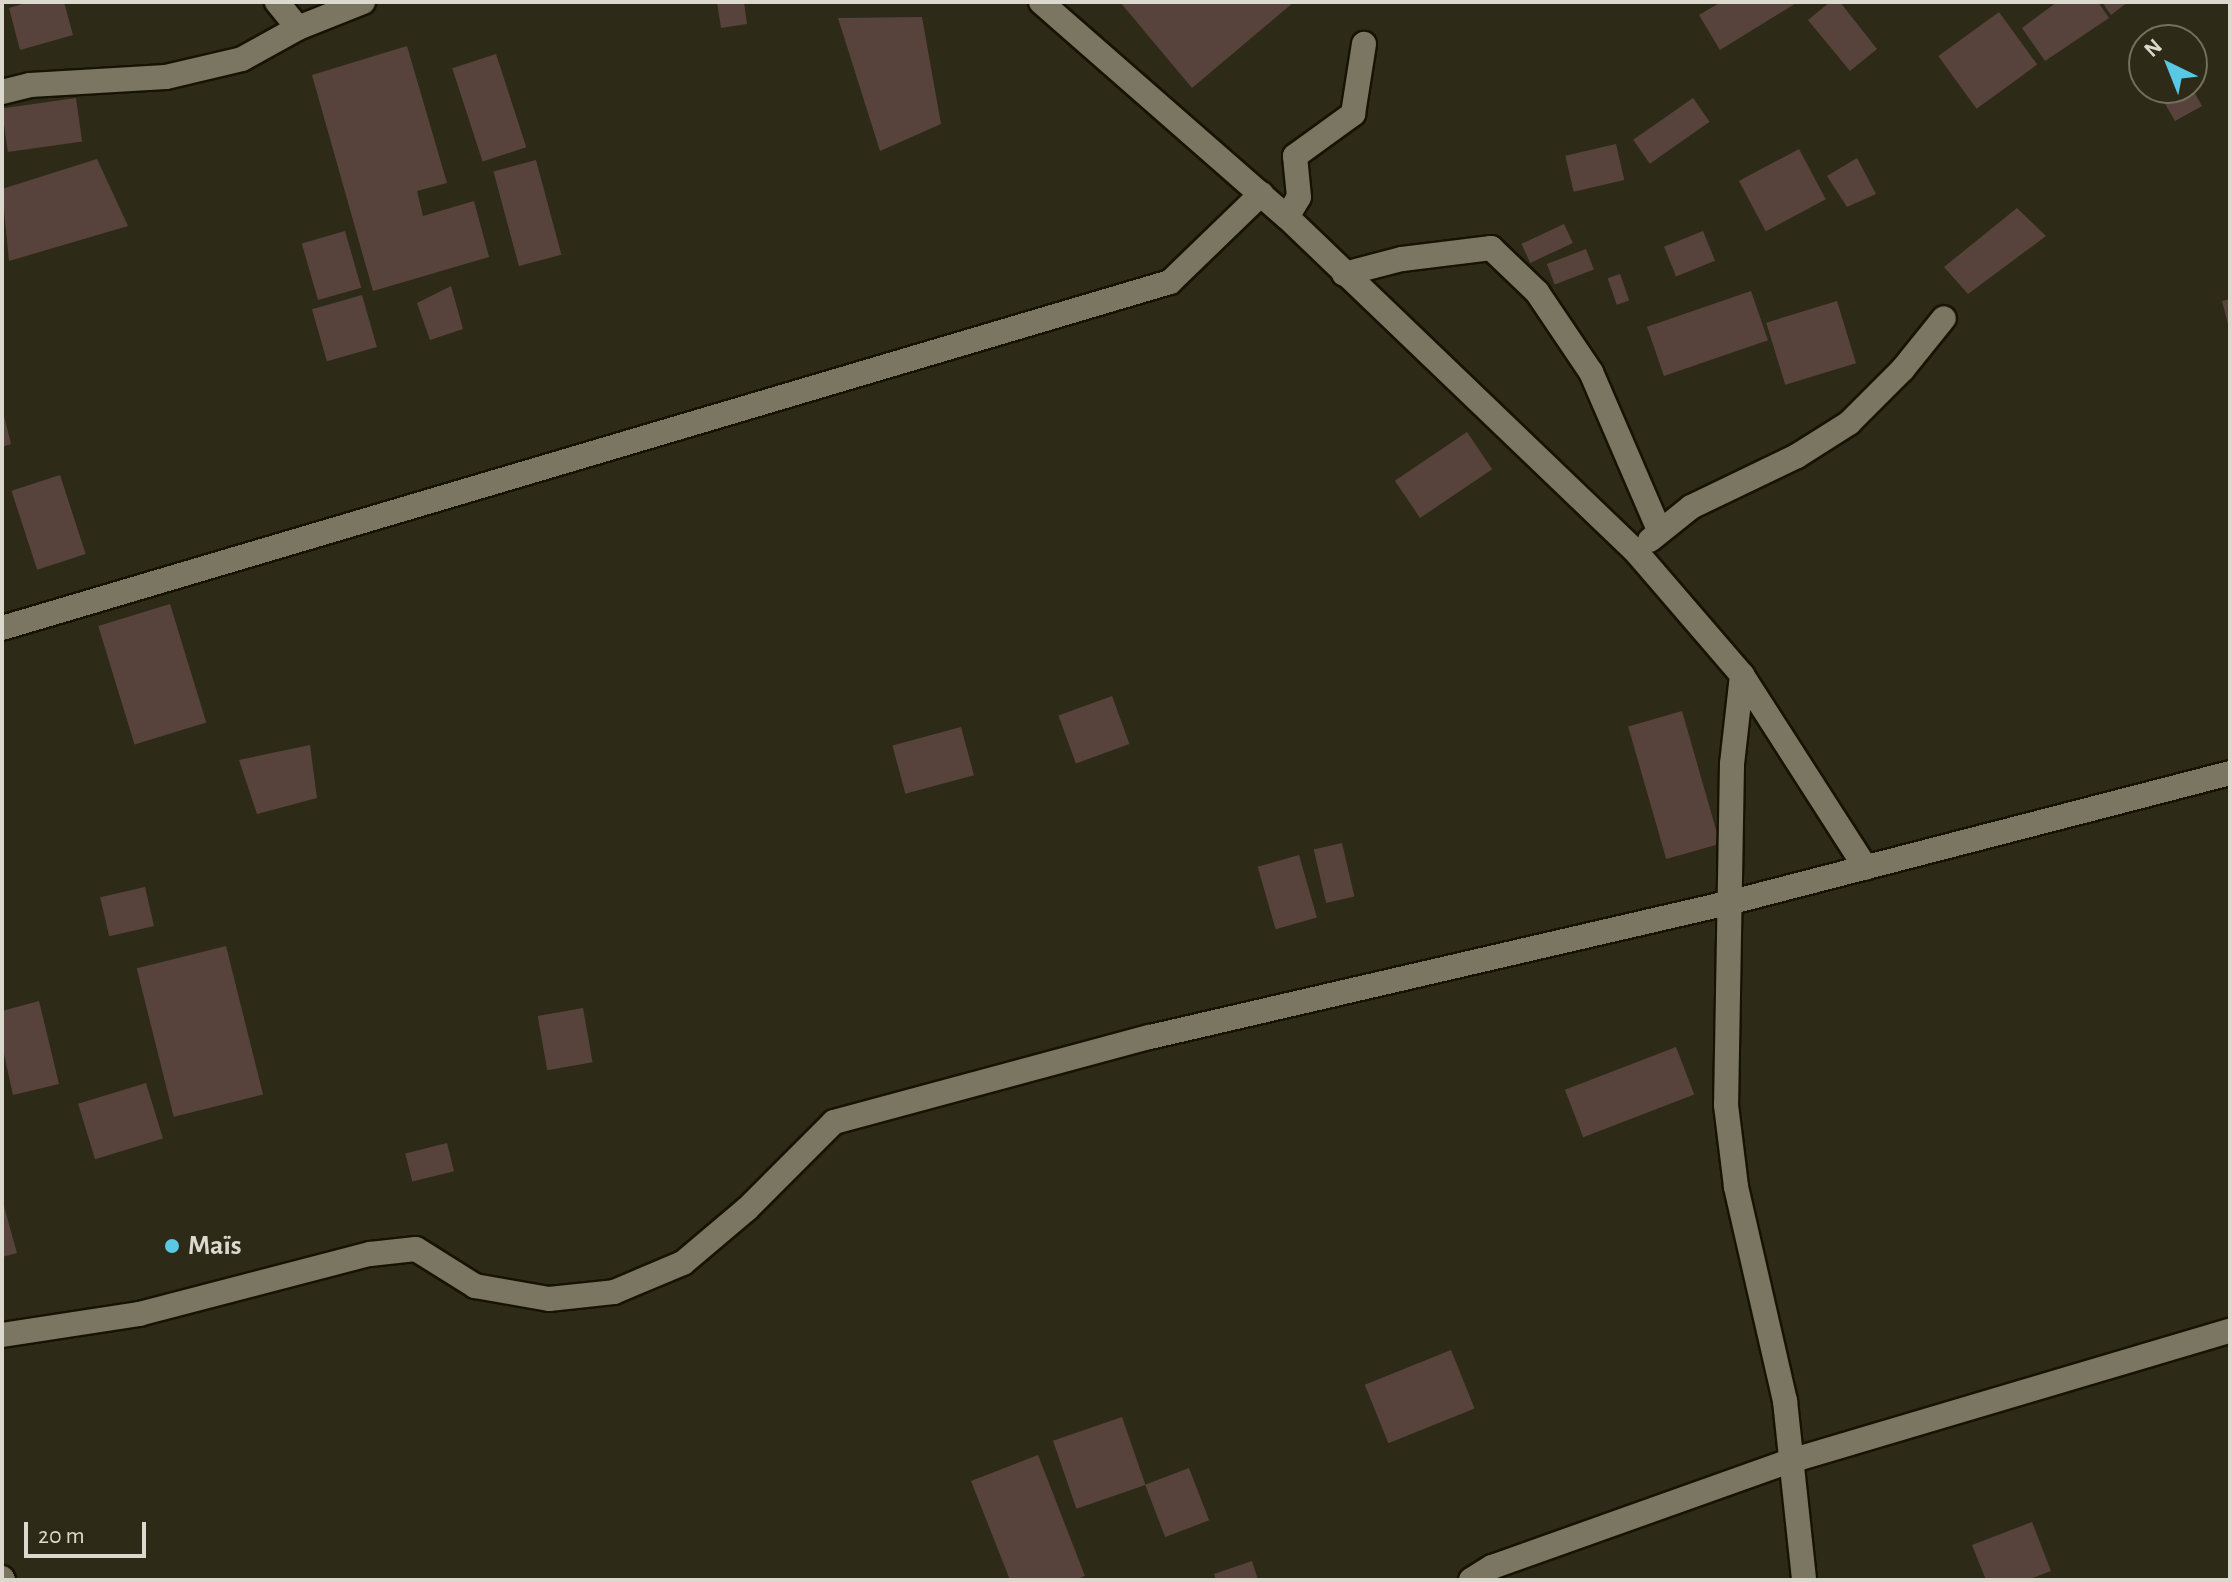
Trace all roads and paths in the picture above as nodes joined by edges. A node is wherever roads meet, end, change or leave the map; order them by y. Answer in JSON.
{"nodes":[{"id":1,"x":277,"y":2,"type":"edge"},
{"id":2,"x":363,"y":2,"type":"edge"},
{"id":3,"x":1041,"y":2,"type":"edge"},
{"id":4,"x":298,"y":28,"type":"junction"},
{"id":5,"x":1364,"y":44,"type":"dead end"},
{"id":6,"x":2,"y":92,"type":"edge"},
{"id":7,"x":1261,"y":194,"type":"junction"},
{"id":8,"x":1287,"y":217,"type":"junction"},
{"id":9,"x":1344,"y":274,"type":"junction"},
{"id":10,"x":1944,"y":318,"type":"dead end"},
{"id":11,"x":1659,"y":530,"type":"junction"},
{"id":12,"x":1638,"y":554,"type":"junction"},
{"id":13,"x":2,"y":628,"type":"edge"},
{"id":14,"x":1742,"y":675,"type":"junction"},
{"id":15,"x":2230,"y":773,"type":"edge"},
{"id":16,"x":1866,"y":868,"type":"junction"},
{"id":17,"x":1732,"y":902,"type":"junction"},
{"id":18,"x":2230,"y":1331,"type":"edge"},
{"id":19,"x":2,"y":1335,"type":"edge"},
{"id":20,"x":1790,"y":1461,"type":"junction"},
{"id":21,"x":1471,"y":1580,"type":"edge"},
{"id":22,"x":1804,"y":1580,"type":"edge"}],
"edges":[{"from":1,"to":4,"type":"street"},
{"from":2,"to":4,"type":"street"},
{"from":3,"to":7,"type":"street"},
{"from":4,"to":6,"type":"street"},
{"from":5,"to":8,"type":"street"},
{"from":7,"to":8,"type":"street"},
{"from":7,"to":13,"type":"street"},
{"from":8,"to":9,"type":"street"},
{"from":9,"to":11,"type":"street"},
{"from":9,"to":12,"type":"street"},
{"from":10,"to":11,"type":"street"},
{"from":11,"to":12,"type":"street"},
{"from":12,"to":14,"type":"street"},
{"from":14,"to":16,"type":"street"},
{"from":14,"to":17,"type":"street"},
{"from":15,"to":16,"type":"street"},
{"from":16,"to":17,"type":"street"},
{"from":17,"to":19,"type":"street"},
{"from":17,"to":20,"type":"street"},
{"from":18,"to":20,"type":"street"},
{"from":20,"to":21,"type":"street"},
{"from":20,"to":22,"type":"street"}]}
